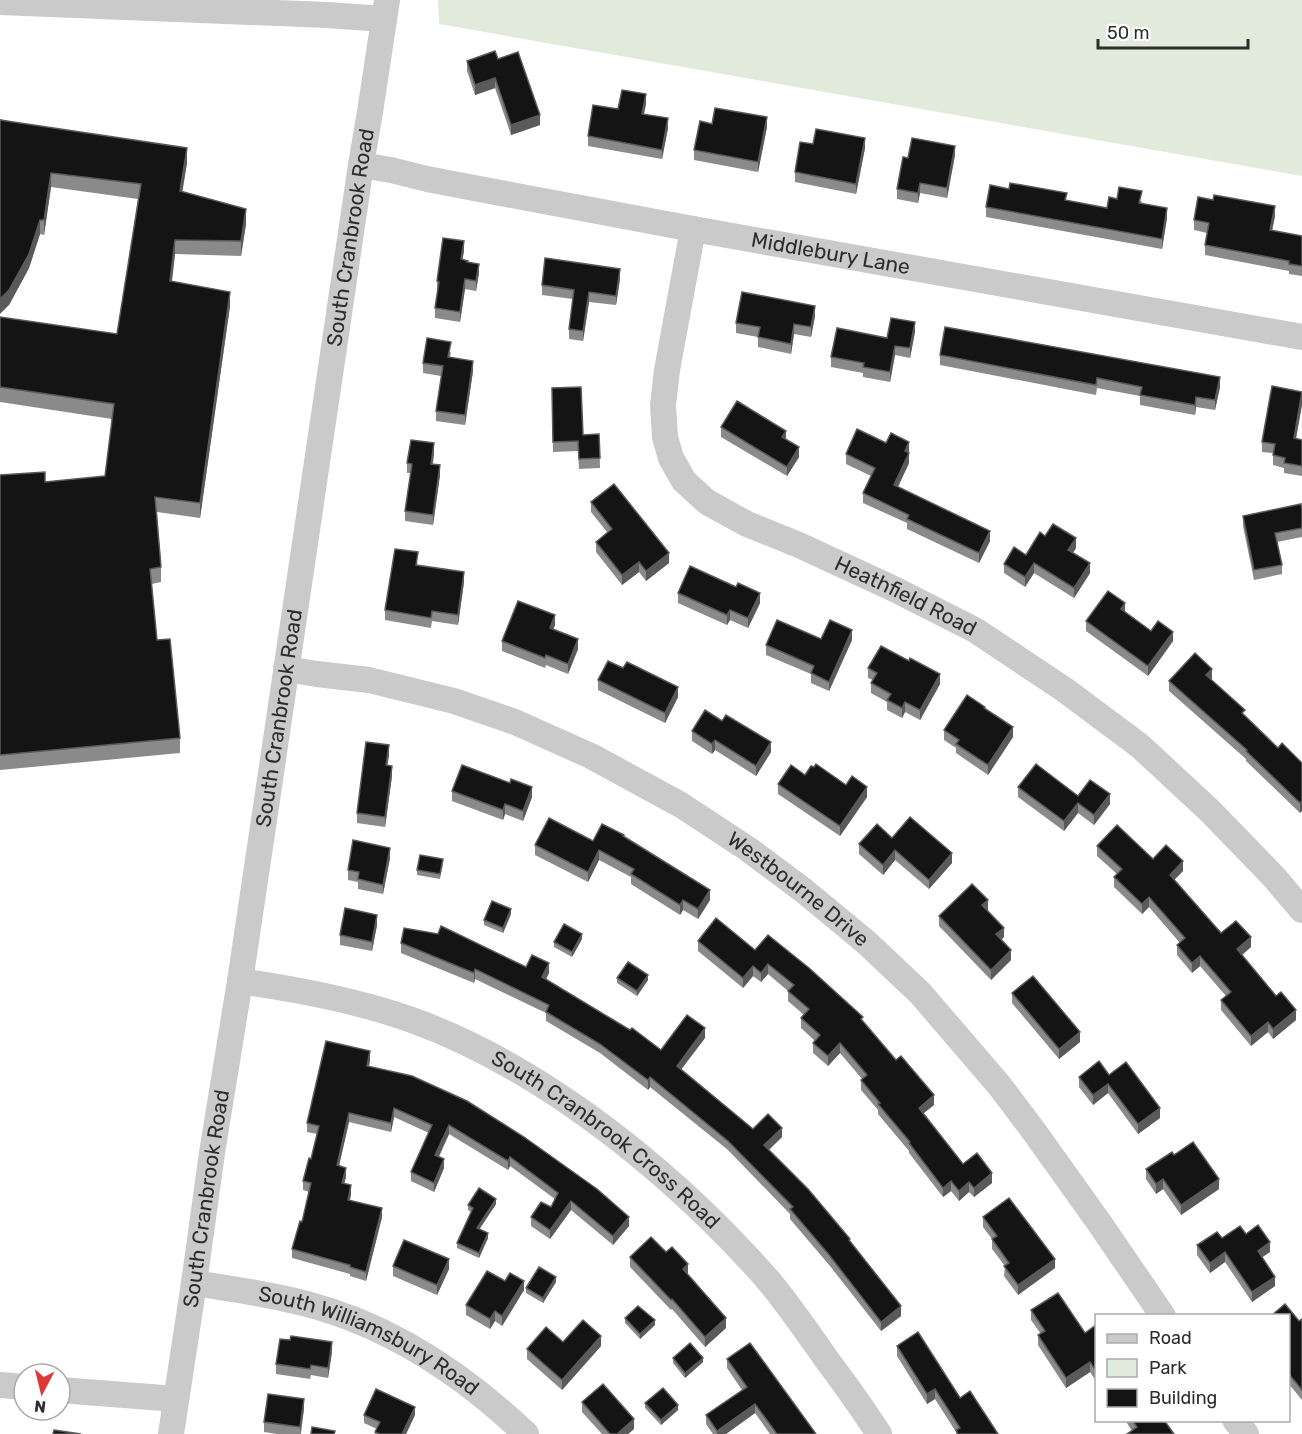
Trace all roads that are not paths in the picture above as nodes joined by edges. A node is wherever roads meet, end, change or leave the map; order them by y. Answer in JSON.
{"nodes":[{"id":1,"x":0,"y":2,"type":"edge"},
{"id":2,"x":385,"y":9,"type":"edge"},
{"id":3,"x":361,"y":165,"type":"junction"},
{"id":4,"x":693,"y":229,"type":"junction"},
{"id":5,"x":1302,"y":337,"type":"edge"},
{"id":6,"x":286,"y":669,"type":"junction"},
{"id":7,"x":1302,"y":910,"type":"edge"},
{"id":8,"x":240,"y":981,"type":"junction"},
{"id":9,"x":194,"y":1283,"type":"junction"},
{"id":10,"x":1162,"y":1314,"type":"edge"},
{"id":11,"x":72,"y":1391,"type":"edge"},
{"id":12,"x":176,"y":1399,"type":"junction"},
{"id":13,"x":1237,"y":1422,"type":"edge"},
{"id":14,"x":171,"y":1434,"type":"edge"},
{"id":15,"x":526,"y":1434,"type":"edge"},
{"id":16,"x":879,"y":1434,"type":"edge"},
{"id":17,"x":1246,"y":1434,"type":"edge"}],
"edges":[{"from":1,"to":2,"type":"street"},
{"from":2,"to":3,"type":"street","name":"South Cranbrook Road"},
{"from":3,"to":4,"type":"street","name":"Middlebury Lane"},
{"from":3,"to":6,"type":"street","name":"South Cranbrook Road"},
{"from":4,"to":5,"type":"street","name":"Middlebury Lane"},
{"from":4,"to":7,"type":"street","name":"Heathfield Road"},
{"from":6,"to":8,"type":"street","name":"South Cranbrook Road"},
{"from":6,"to":10,"type":"street","name":"Westbourne Drive"},
{"from":8,"to":9,"type":"street","name":"South Cranbrook Road"},
{"from":8,"to":16,"type":"street","name":"South Cranbrook Cross Road"},
{"from":9,"to":12,"type":"street","name":"South Cranbrook Road"},
{"from":9,"to":15,"type":"street","name":"South Williamsbury Road"},
{"from":11,"to":12,"type":"street"},
{"from":12,"to":14,"type":"street","name":"South Cranbrook Road"},
{"from":13,"to":17,"type":"street"}]}
